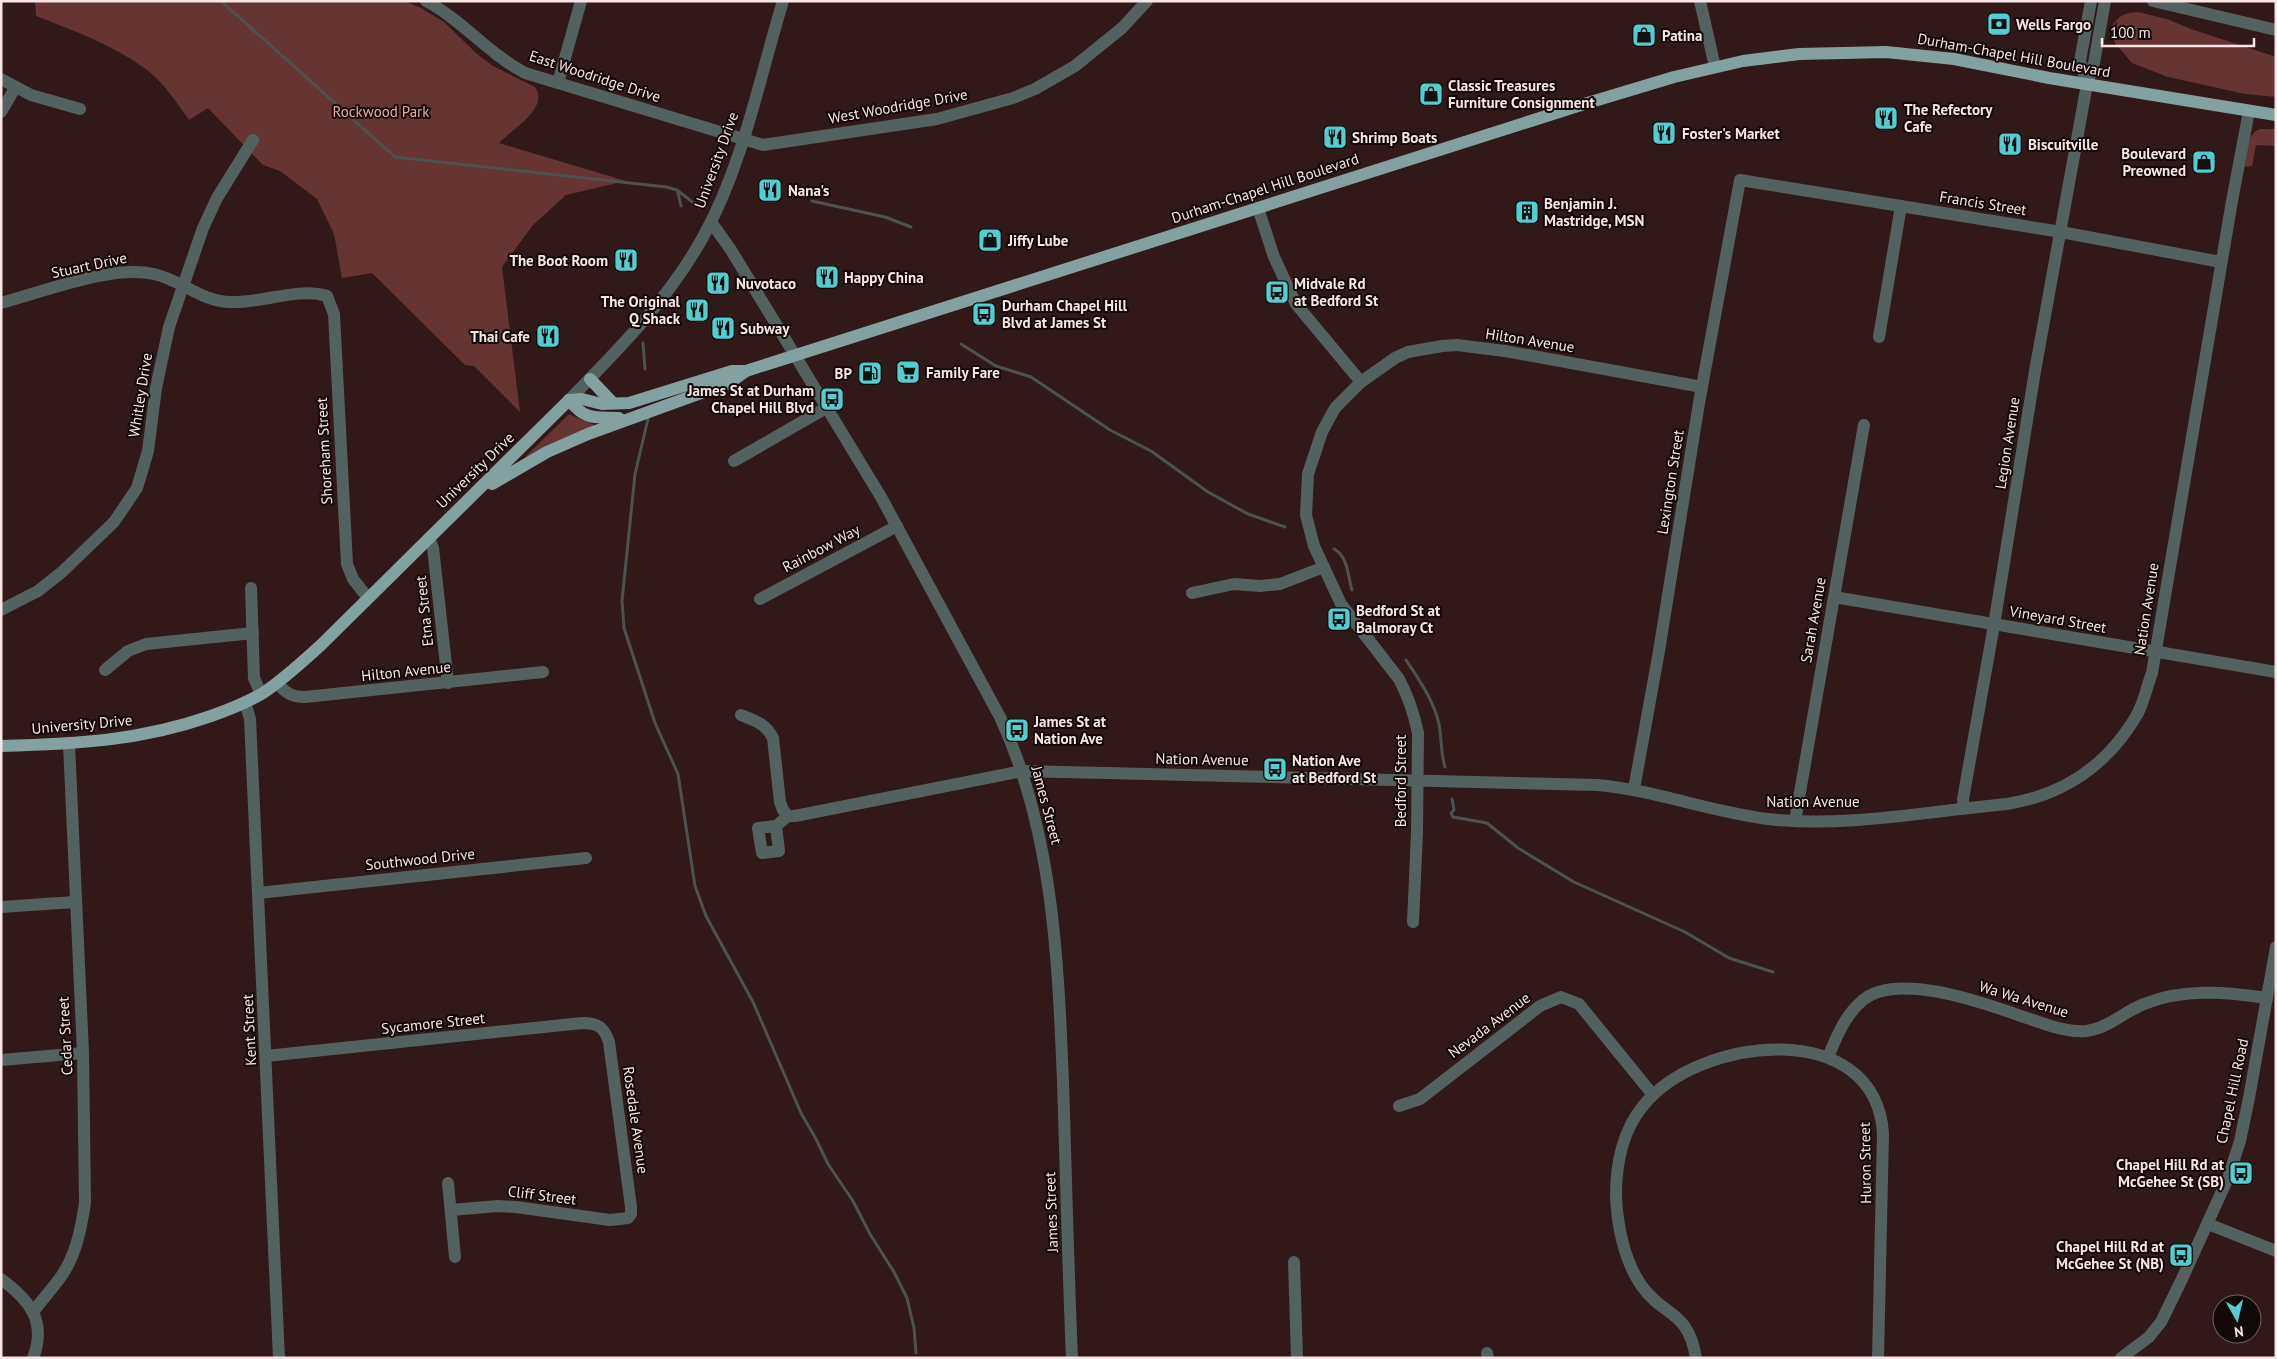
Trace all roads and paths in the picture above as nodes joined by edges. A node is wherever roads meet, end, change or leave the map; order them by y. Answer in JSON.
{"nodes":[{"id":1,"x":426,"y":1,"type":"edge"},
{"id":2,"x":581,"y":1,"type":"edge"},
{"id":3,"x":783,"y":1,"type":"edge"},
{"id":4,"x":1147,"y":1,"type":"edge"},
{"id":5,"x":1700,"y":1,"type":"edge"},
{"id":6,"x":2091,"y":1,"type":"edge"},
{"id":7,"x":2106,"y":1,"type":"edge"},
{"id":8,"x":2153,"y":1,"type":"edge"},
{"id":9,"x":2276,"y":30,"type":"edge"},
{"id":10,"x":1715,"y":67,"type":"junction"},
{"id":11,"x":1,"y":79,"type":"edge"},
{"id":12,"x":558,"y":82,"type":"junction"},
{"id":13,"x":2087,"y":84,"type":"junction"},
{"id":14,"x":15,"y":88,"type":"junction"},
{"id":15,"x":80,"y":109,"type":"dead end"},
{"id":16,"x":1,"y":112,"type":"edge"},
{"id":17,"x":2249,"y":112,"type":"junction"},
{"id":18,"x":2276,"y":115,"type":"edge"},
{"id":19,"x":742,"y":139,"type":"junction"},
{"id":20,"x":252,"y":140,"type":"dead end"},
{"id":21,"x":1740,"y":180,"type":"joint"},
{"id":22,"x":1901,"y":206,"type":"junction"},
{"id":23,"x":1258,"y":208,"type":"junction"},
{"id":24,"x":711,"y":222,"type":"junction"},
{"id":25,"x":2061,"y":232,"type":"junction"},
{"id":26,"x":2221,"y":262,"type":"junction"},
{"id":27,"x":183,"y":286,"type":"junction"},
{"id":28,"x":327,"y":296,"type":"joint"},
{"id":29,"x":1,"y":303,"type":"edge"},
{"id":30,"x":1879,"y":337,"type":"dead end"},
{"id":31,"x":795,"y":356,"type":"junction"},
{"id":32,"x":746,"y":371,"type":"junction"},
{"id":33,"x":590,"y":378,"type":"junction"},
{"id":34,"x":1360,"y":382,"type":"junction"},
{"id":35,"x":1702,"y":387,"type":"junction"},
{"id":36,"x":568,"y":400,"type":"junction"},
{"id":37,"x":612,"y":402,"type":"junction"},
{"id":38,"x":826,"y":408,"type":"junction"},
{"id":39,"x":627,"y":419,"type":"junction"},
{"id":40,"x":1864,"y":425,"type":"dead end"},
{"id":41,"x":734,"y":461,"type":"dead end"},
{"id":42,"x":472,"y":495,"type":"junction"},
{"id":43,"x":897,"y":526,"type":"junction"},
{"id":44,"x":429,"y":538,"type":"junction"},
{"id":45,"x":1324,"y":567,"type":"junction"},
{"id":46,"x":251,"y":588,"type":"dead end"},
{"id":47,"x":1192,"y":593,"type":"dead end"},
{"id":48,"x":1834,"y":597,"type":"junction"},
{"id":49,"x":368,"y":598,"type":"junction"},
{"id":50,"x":760,"y":599,"type":"dead end"},
{"id":51,"x":1,"y":610,"type":"edge"},
{"id":52,"x":1994,"y":625,"type":"junction"},
{"id":53,"x":253,"y":633,"type":"junction"},
{"id":54,"x":2156,"y":652,"type":"junction"},
{"id":55,"x":105,"y":670,"type":"dead end"},
{"id":56,"x":543,"y":672,"type":"dead end"},
{"id":57,"x":2276,"y":672,"type":"edge"},
{"id":58,"x":277,"y":683,"type":"junction"},
{"id":59,"x":448,"y":683,"type":"junction"},
{"id":60,"x":261,"y":694,"type":"junction"},
{"id":61,"x":245,"y":702,"type":"junction"},
{"id":62,"x":741,"y":715,"type":"dead end"},
{"id":63,"x":69,"y":744,"type":"junction"},
{"id":64,"x":1,"y":746,"type":"edge"},
{"id":65,"x":1022,"y":771,"type":"junction"},
{"id":66,"x":1418,"y":781,"type":"junction"},
{"id":67,"x":1634,"y":789,"type":"junction"},
{"id":68,"x":1964,"y":808,"type":"junction"},
{"id":69,"x":788,"y":816,"type":"junction"},
{"id":70,"x":1795,"y":821,"type":"junction"},
{"id":71,"x":776,"y":826,"type":"dead end"},
{"id":72,"x":586,"y":858,"type":"dead end"},
{"id":73,"x":258,"y":893,"type":"junction"},
{"id":74,"x":75,"y":902,"type":"junction"},
{"id":75,"x":1,"y":907,"type":"edge"},
{"id":76,"x":1413,"y":922,"type":"dead end"},
{"id":77,"x":2276,"y":947,"type":"edge"},
{"id":78,"x":2267,"y":998,"type":"junction"},
{"id":79,"x":602,"y":1028,"type":"joint"},
{"id":80,"x":83,"y":1053,"type":"junction"},
{"id":81,"x":266,"y":1056,"type":"junction"},
{"id":82,"x":1828,"y":1057,"type":"junction"},
{"id":83,"x":1,"y":1060,"type":"edge"},
{"id":84,"x":1653,"y":1095,"type":"junction"},
{"id":85,"x":1399,"y":1106,"type":"dead end"},
{"id":86,"x":448,"y":1182,"type":"dead end"},
{"id":87,"x":451,"y":1210,"type":"junction"},
{"id":88,"x":628,"y":1218,"type":"joint"},
{"id":89,"x":2208,"y":1224,"type":"junction"},
{"id":90,"x":2276,"y":1251,"type":"edge"},
{"id":91,"x":455,"y":1257,"type":"dead end"},
{"id":92,"x":1294,"y":1262,"type":"dead end"},
{"id":93,"x":1,"y":1279,"type":"edge"},
{"id":94,"x":33,"y":1312,"type":"junction"},
{"id":95,"x":34,"y":1358,"type":"edge"},
{"id":96,"x":279,"y":1358,"type":"edge"},
{"id":97,"x":1072,"y":1358,"type":"edge"},
{"id":98,"x":1297,"y":1358,"type":"edge"},
{"id":99,"x":1696,"y":1358,"type":"edge"},
{"id":100,"x":1878,"y":1358,"type":"edge"},
{"id":101,"x":2121,"y":1358,"type":"edge"}],
"edges":[{"from":1,"to":12,"type":"street","name":"East Woodridge Drive"},
{"from":2,"to":12,"type":"street"},
{"from":3,"to":19,"type":"street","name":"University Drive"},
{"from":4,"to":19,"type":"street","name":"West Woodridge Drive"},
{"from":5,"to":10,"type":"street"},
{"from":6,"to":13,"type":"street","name":"Legion Avenue"},
{"from":7,"to":13,"type":"street","name":"Legion Avenue"},
{"from":8,"to":9,"type":"street"},
{"from":10,"to":13,"type":"main road","name":"Durham-Chapel Hill Boulevard"},
{"from":10,"to":23,"type":"main road","name":"Durham-Chapel Hill Boulevard"},
{"from":11,"to":14,"type":"street"},
{"from":12,"to":19,"type":"street","name":"East Woodridge Drive"},
{"from":13,"to":17,"type":"main road","name":"Durham-Chapel Hill Boulevard"},
{"from":13,"to":25,"type":"street","name":"Legion Avenue"},
{"from":14,"to":15,"type":"street"},
{"from":14,"to":16,"type":"street"},
{"from":17,"to":18,"type":"main road","name":"Durham-Chapel Hill Boulevard"},
{"from":17,"to":26,"type":"street","name":"Nation Avenue"},
{"from":19,"to":24,"type":"street","name":"University Drive"},
{"from":20,"to":27,"type":"street","name":"Whitley Drive"},
{"from":21,"to":22,"type":"street","name":"Francis Street"},
{"from":21,"to":35,"type":"street","name":"Lexington Street"},
{"from":22,"to":25,"type":"street","name":"Francis Street"},
{"from":22,"to":30,"type":"street"},
{"from":23,"to":31,"type":"main road","name":"Durham-Chapel Hill Boulevard"},
{"from":23,"to":34,"type":"street"},
{"from":24,"to":31,"type":"street","name":"James Street"},
{"from":24,"to":33,"type":"street","name":"University Drive"},
{"from":25,"to":26,"type":"street","name":"Francis Street"},
{"from":25,"to":52,"type":"street","name":"Legion Avenue"},
{"from":26,"to":54,"type":"street","name":"Nation Avenue"},
{"from":27,"to":28,"type":"street","name":"Stuart Drive"},
{"from":27,"to":29,"type":"street","name":"Stuart Drive"},
{"from":27,"to":51,"type":"street","name":"Whitley Drive"},
{"from":28,"to":49,"type":"street","name":"Shoreham Street"},
{"from":31,"to":32,"type":"main road","name":"Durham-Chapel Hill Boulevard"},
{"from":31,"to":38,"type":"street","name":"James Street"},
{"from":32,"to":37,"type":"main road","name":"Durham-Chapel Hill Boulevard"},
{"from":32,"to":39,"type":"main road"},
{"from":33,"to":36,"type":"street","name":"University Drive"},
{"from":33,"to":37,"type":"main road"},
{"from":34,"to":35,"type":"street","name":"Hilton Avenue"},
{"from":34,"to":45,"type":"street","name":"Bedford Street"},
{"from":35,"to":67,"type":"street","name":"Lexington Street"},
{"from":36,"to":37,"type":"main road","name":"Durham-Chapel Hill Boulevard"},
{"from":36,"to":39,"type":"main road"},
{"from":36,"to":42,"type":"main road","name":"University Drive"},
{"from":38,"to":41,"type":"street"},
{"from":38,"to":43,"type":"street","name":"James Street"},
{"from":39,"to":42,"type":"main road"},
{"from":40,"to":48,"type":"street","name":"Sarah Avenue"},
{"from":42,"to":44,"type":"main road","name":"University Drive"},
{"from":43,"to":50,"type":"street","name":"Rainbow Way"},
{"from":43,"to":65,"type":"street","name":"James Street"},
{"from":44,"to":49,"type":"main road","name":"University Drive"},
{"from":44,"to":59,"type":"street","name":"Etna Street"},
{"from":45,"to":47,"type":"street"},
{"from":45,"to":66,"type":"street","name":"Bedford Street"},
{"from":46,"to":53,"type":"street"},
{"from":48,"to":52,"type":"street","name":"Vineyard Street"},
{"from":48,"to":70,"type":"street","name":"Sarah Avenue"},
{"from":49,"to":58,"type":"main road","name":"University Drive"},
{"from":52,"to":54,"type":"street","name":"Vineyard Street"},
{"from":52,"to":68,"type":"street","name":"Legion Avenue"},
{"from":53,"to":55,"type":"street"},
{"from":53,"to":60,"type":"street"},
{"from":54,"to":57,"type":"street","name":"Vineyard Street"},
{"from":54,"to":68,"type":"street","name":"Nation Avenue"},
{"from":56,"to":59,"type":"street","name":"Hilton Avenue"},
{"from":58,"to":59,"type":"street","name":"Hilton Avenue"},
{"from":58,"to":60,"type":"main road","name":"University Drive"},
{"from":60,"to":61,"type":"main road","name":"University Drive"},
{"from":61,"to":63,"type":"main road","name":"University Drive"},
{"from":61,"to":73,"type":"street","name":"Kent Street"},
{"from":62,"to":69,"type":"street"},
{"from":63,"to":64,"type":"main road","name":"University Drive"},
{"from":63,"to":74,"type":"street","name":"Cedar Street"},
{"from":65,"to":66,"type":"street","name":"Nation Avenue"},
{"from":65,"to":69,"type":"street","name":"Nation Avenue"},
{"from":65,"to":97,"type":"street","name":"James Street"},
{"from":66,"to":67,"type":"street","name":"Nation Avenue"},
{"from":66,"to":76,"type":"street","name":"Bedford Street"},
{"from":67,"to":70,"type":"street","name":"Nation Avenue"},
{"from":68,"to":70,"type":"street","name":"Nation Avenue"},
{"from":69,"to":71,"type":"street"},
{"from":72,"to":73,"type":"street","name":"Southwood Drive"},
{"from":73,"to":81,"type":"street","name":"Kent Street"},
{"from":74,"to":75,"type":"street"},
{"from":74,"to":80,"type":"street","name":"Cedar Street"},
{"from":77,"to":78,"type":"street","name":"Chapel Hill Road"},
{"from":78,"to":82,"type":"street","name":"Wa Wa Avenue"},
{"from":78,"to":89,"type":"street","name":"Chapel Hill Road"},
{"from":79,"to":81,"type":"street","name":"Sycamore Street"},
{"from":79,"to":88,"type":"street","name":"Rosedale Avenue"},
{"from":80,"to":83,"type":"street"},
{"from":80,"to":94,"type":"street","name":"Cedar Street"},
{"from":81,"to":96,"type":"street","name":"Kent Street"},
{"from":82,"to":84,"type":"street","name":"Huron Street"},
{"from":82,"to":100,"type":"street","name":"Huron Street"},
{"from":84,"to":85,"type":"street","name":"Nevada Avenue"},
{"from":84,"to":99,"type":"street","name":"Huron Street"},
{"from":86,"to":87,"type":"street"},
{"from":87,"to":88,"type":"street","name":"Cliff Street"},
{"from":87,"to":91,"type":"street"},
{"from":89,"to":90,"type":"street"},
{"from":89,"to":101,"type":"street","name":"Chapel Hill Road"},
{"from":92,"to":98,"type":"street"},
{"from":93,"to":94,"type":"street"},
{"from":94,"to":95,"type":"street"}]}
